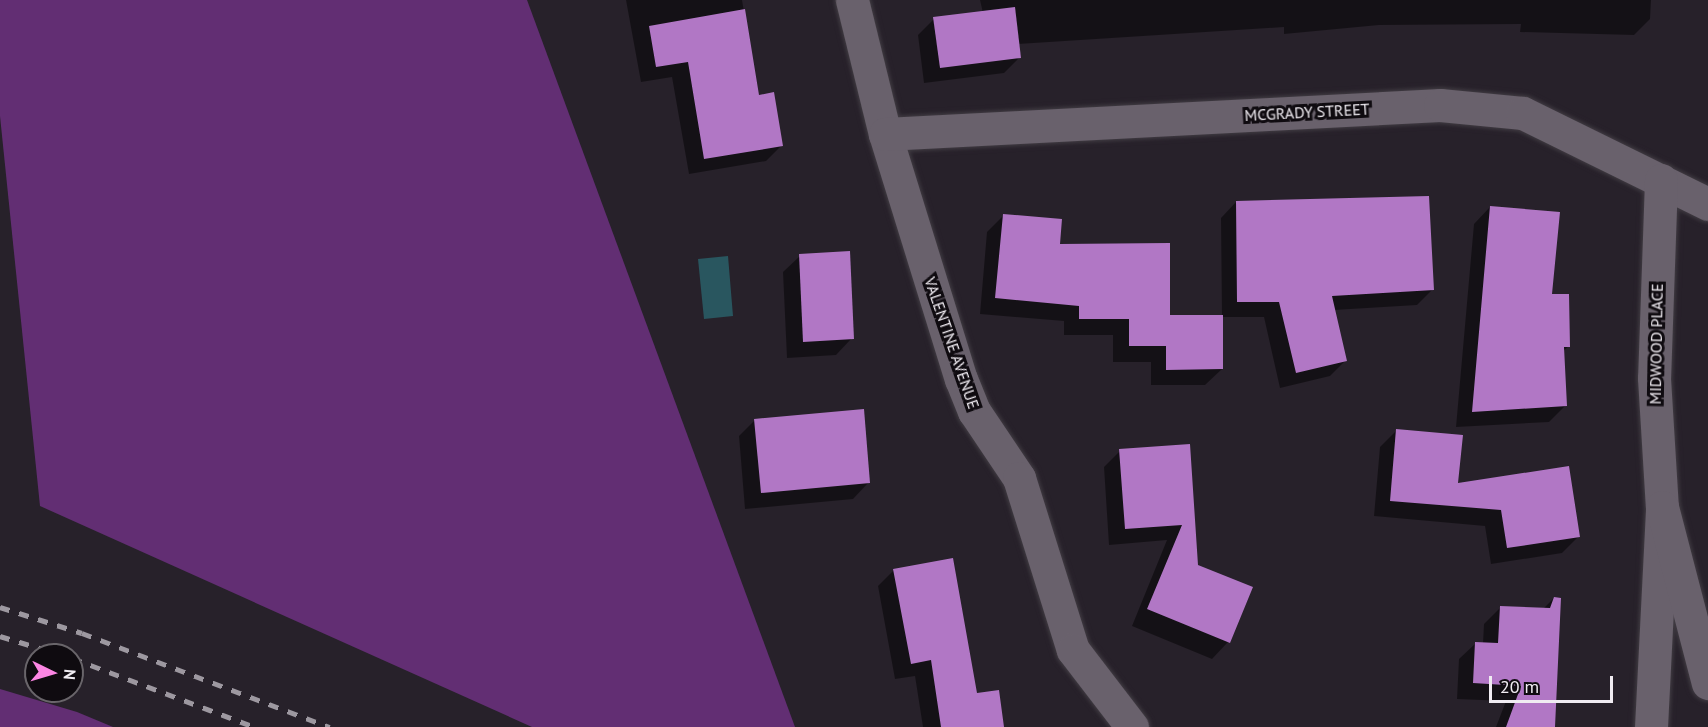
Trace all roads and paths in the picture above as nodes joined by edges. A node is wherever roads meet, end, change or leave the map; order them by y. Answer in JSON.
{"nodes":[{"id":1,"x":852,"y":0,"type":"edge"},
{"id":2,"x":885,"y":134,"type":"junction"},
{"id":3,"x":1661,"y":180,"type":"junction"},
{"id":4,"x":1708,"y":204,"type":"edge"},
{"id":5,"x":1662,"y":507,"type":"junction"},
{"id":6,"x":1708,"y":684,"type":"edge"},
{"id":7,"x":1132,"y":727,"type":"edge"},
{"id":8,"x":1651,"y":727,"type":"edge"}],
"edges":[{"from":1,"to":2,"type":"street","name":"VALENTINE AVENUE"},
{"from":2,"to":3,"type":"street","name":"MCGRADY STREET"},
{"from":2,"to":7,"type":"street","name":"VALENTINE AVENUE"},
{"from":3,"to":4,"type":"street","name":"MCGRADY STREET"},
{"from":3,"to":5,"type":"street","name":"MIDWOOD PLACE"},
{"from":5,"to":6,"type":"street","name":"MIDWOOD PLACE"},
{"from":5,"to":8,"type":"street","name":"MIDWOOD PLACE"}]}
